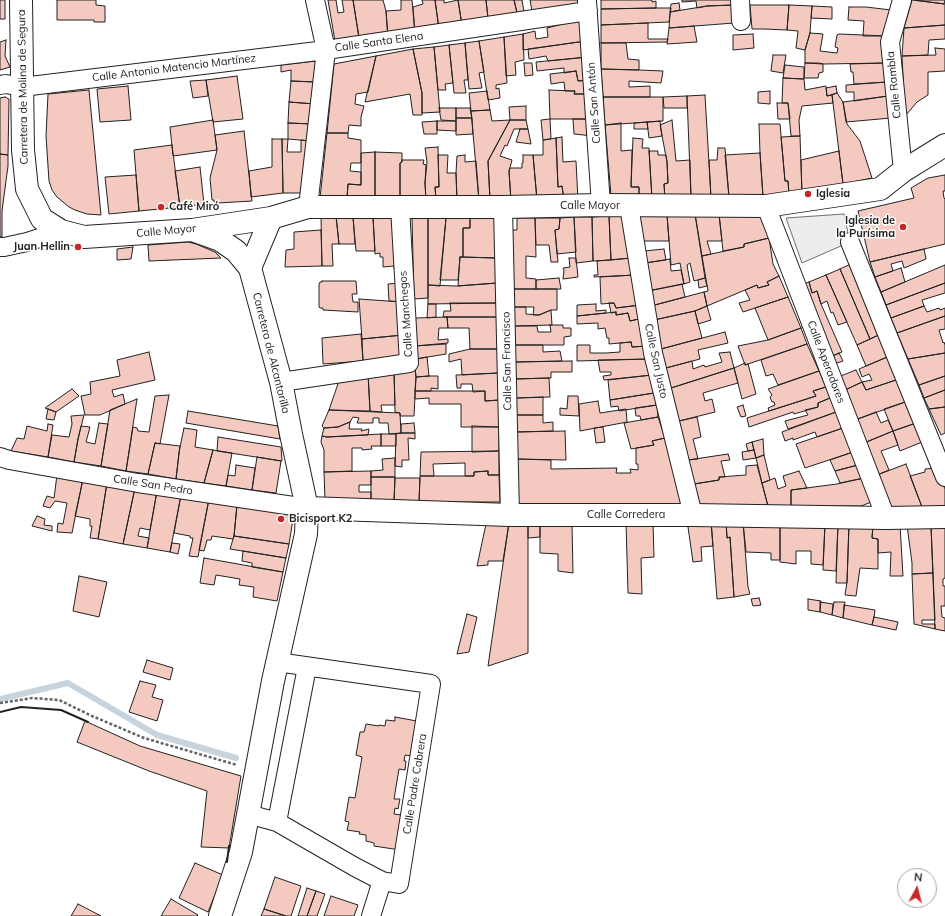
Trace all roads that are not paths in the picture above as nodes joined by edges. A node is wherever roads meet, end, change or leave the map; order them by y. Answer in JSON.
{"nodes":[{"id":1,"x":21,"y":0,"type":"edge"},
{"id":2,"x":315,"y":0,"type":"edge"},
{"id":3,"x":740,"y":0,"type":"edge"},
{"id":4,"x":899,"y":0,"type":"edge"},
{"id":5,"x":587,"y":6,"type":"edge"},
{"id":6,"x":741,"y":21,"type":"dead end"},
{"id":7,"x":326,"y":50,"type":"junction"},
{"id":8,"x":0,"y":85,"type":"edge"},
{"id":9,"x":22,"y":87,"type":"junction"},
{"id":10,"x":945,"y":144,"type":"edge"},
{"id":11,"x":903,"y":171,"type":"junction"},
{"id":12,"x":601,"y":206,"type":"junction"},
{"id":13,"x":629,"y":206,"type":"junction"},
{"id":14,"x":766,"y":206,"type":"junction"},
{"id":15,"x":308,"y":207,"type":"junction"},
{"id":16,"x":400,"y":207,"type":"junction"},
{"id":17,"x":503,"y":207,"type":"junction"},
{"id":18,"x":271,"y":218,"type":"junction"},
{"id":19,"x":192,"y":230,"type":"junction"},
{"id":20,"x":61,"y":231,"type":"junction"},
{"id":21,"x":850,"y":242,"type":"dead end"},
{"id":22,"x":0,"y":247,"type":"edge"},
{"id":23,"x":250,"y":268,"type":"junction"},
{"id":24,"x":281,"y":382,"type":"junction"},
{"id":25,"x":0,"y":457,"type":"edge"},
{"id":26,"x":945,"y":477,"type":"edge"},
{"id":27,"x":307,"y":508,"type":"junction"},
{"id":28,"x":510,"y":515,"type":"junction"},
{"id":29,"x":693,"y":515,"type":"junction"},
{"id":30,"x":945,"y":517,"type":"edge"},
{"id":31,"x":886,"y":518,"type":"junction"},
{"id":32,"x":277,"y":662,"type":"junction"},
{"id":33,"x":307,"y":667,"type":"junction"},
{"id":34,"x":248,"y":814,"type":"junction"},
{"id":35,"x":277,"y":822,"type":"junction"},
{"id":36,"x":382,"y":881,"type":"junction"},
{"id":37,"x":220,"y":916,"type":"edge"},
{"id":38,"x":371,"y":916,"type":"edge"}],
"edges":[{"from":1,"to":9,"type":"street","name":"Carretera de Molina de Segura"},
{"from":2,"to":7,"type":"street"},
{"from":3,"to":6,"type":"street"},
{"from":4,"to":11,"type":"street","name":"Calle Rambla"},
{"from":5,"to":7,"type":"street","name":"Calle Santa Elena"},
{"from":5,"to":12,"type":"street","name":"Calle San Antón"},
{"from":7,"to":9,"type":"street","name":"Calle Antonio Matencio Martínez"},
{"from":7,"to":15,"type":"street","name":"Calle Santa Elena"},
{"from":8,"to":9,"type":"street","name":"Calle Antonio Matencio Martínez"},
{"from":9,"to":20,"type":"street","name":"Carretera de Molina de Segura"},
{"from":10,"to":11,"type":"street","name":"Calle Mayor"},
{"from":11,"to":14,"type":"street","name":"Calle Mayor"},
{"from":12,"to":13,"type":"street","name":"Calle Mayor"},
{"from":12,"to":17,"type":"street","name":"Calle Mayor"},
{"from":13,"to":14,"type":"street","name":"Calle Mayor"},
{"from":13,"to":29,"type":"street","name":"Calle San Justo"},
{"from":14,"to":31,"type":"street","name":"Calle Aperadores"},
{"from":15,"to":16,"type":"street","name":"Calle Mayor"},
{"from":15,"to":18,"type":"street","name":"Calle Mayor"},
{"from":16,"to":17,"type":"street","name":"Calle Mayor"},
{"from":16,"to":24,"type":"street","name":"Calle Manchegos"},
{"from":17,"to":28,"type":"street","name":"Calle San Francisco"},
{"from":18,"to":19,"type":"street","name":"Calle Mayor"},
{"from":18,"to":23,"type":"street"},
{"from":19,"to":20,"type":"street","name":"Calle Mayor"},
{"from":19,"to":23,"type":"street","name":"Carretera de Alcantarilla"},
{"from":20,"to":22,"type":"street"},
{"from":21,"to":26,"type":"street"},
{"from":23,"to":24,"type":"street","name":"Carretera de Alcantarilla"},
{"from":24,"to":27,"type":"street","name":"Carretera de Alcantarilla"},
{"from":25,"to":27,"type":"street","name":"Calle San Pedro"},
{"from":27,"to":28,"type":"street","name":"Calle Corredera"},
{"from":27,"to":32,"type":"street","name":"Carretera de Alcantarilla"},
{"from":28,"to":29,"type":"street","name":"Calle Corredera"},
{"from":29,"to":31,"type":"street","name":"Calle Corredera"},
{"from":30,"to":31,"type":"street","name":"Calle Corredera"},
{"from":32,"to":33,"type":"street"},
{"from":32,"to":34,"type":"street","name":"Carretera de Alcantarilla"},
{"from":33,"to":35,"type":"street"},
{"from":33,"to":36,"type":"street","name":"Calle Padre Cabrera"},
{"from":34,"to":35,"type":"street"},
{"from":34,"to":37,"type":"street","name":"Carretera de Alcantarilla"},
{"from":35,"to":36,"type":"street"},
{"from":36,"to":38,"type":"street"}]}
